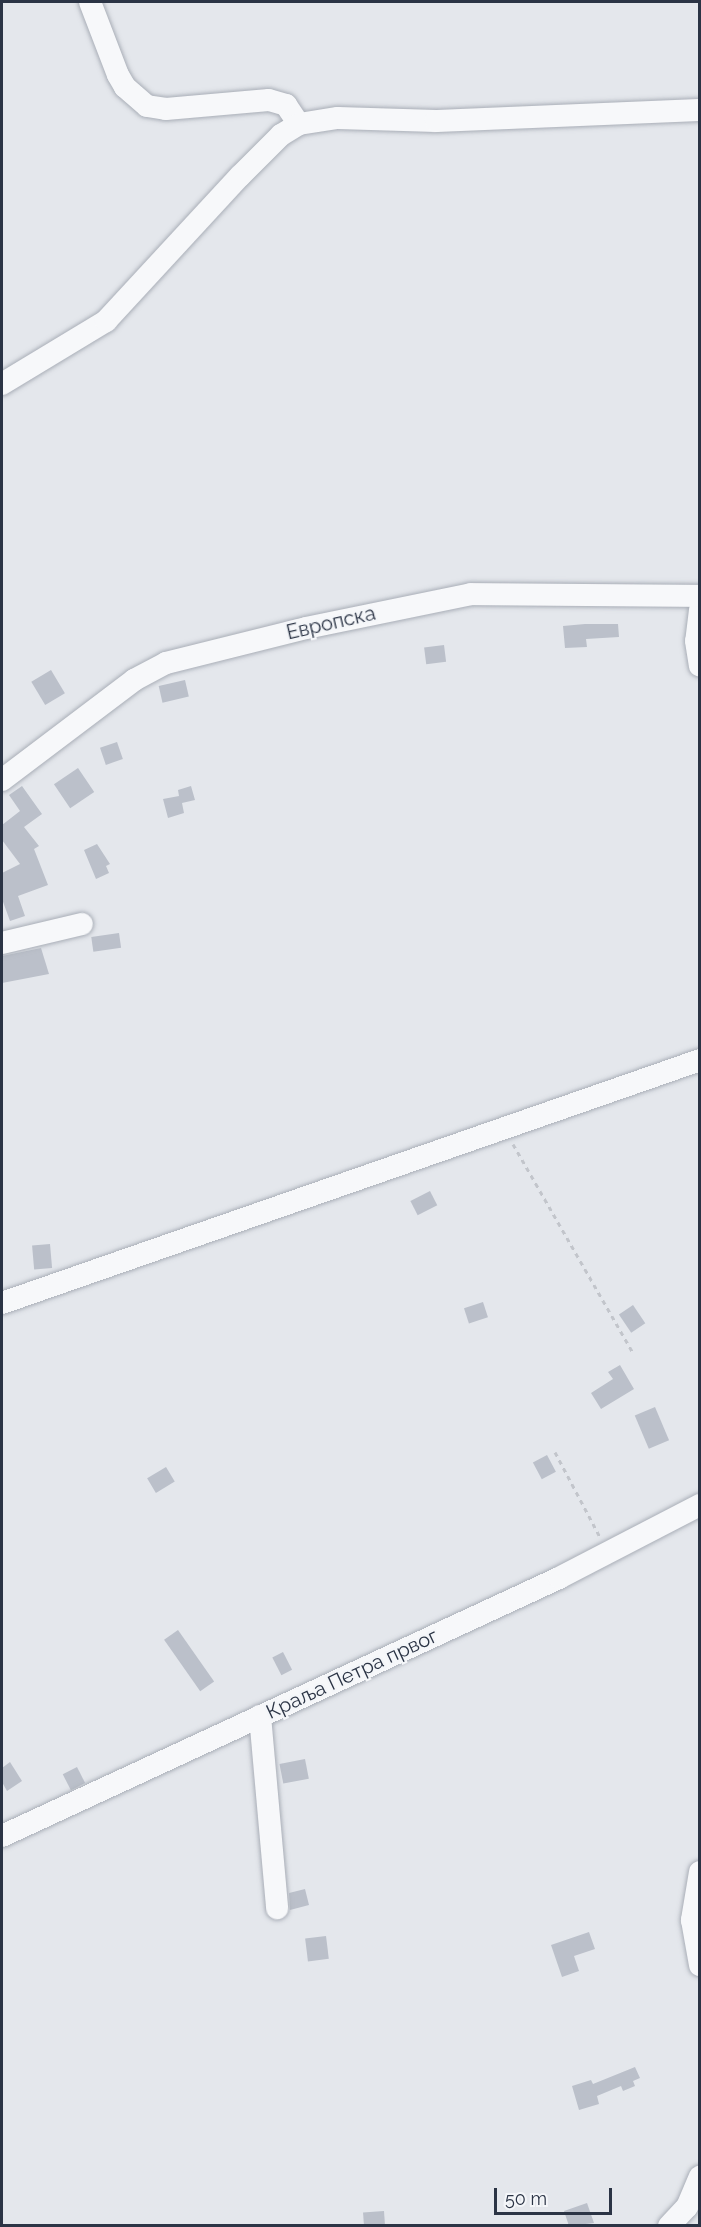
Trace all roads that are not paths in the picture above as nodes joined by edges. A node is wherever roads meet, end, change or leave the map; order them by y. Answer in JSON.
{"nodes":[{"id":1,"x":90,"y":2,"type":"edge"},
{"id":2,"x":699,"y":110,"type":"edge"},
{"id":3,"x":299,"y":124,"type":"junction"},
{"id":4,"x":2,"y":384,"type":"edge"},
{"id":5,"x":699,"y":596,"type":"edge"},
{"id":6,"x":699,"y":610,"type":"edge"},
{"id":7,"x":699,"y":666,"type":"edge"},
{"id":8,"x":2,"y":780,"type":"edge"},
{"id":9,"x":82,"y":924,"type":"dead end"},
{"id":10,"x":2,"y":943,"type":"edge"},
{"id":11,"x":699,"y":1060,"type":"edge"},
{"id":12,"x":2,"y":1303,"type":"edge"},
{"id":13,"x":699,"y":1504,"type":"edge"},
{"id":14,"x":260,"y":1716,"type":"junction"},
{"id":15,"x":2,"y":1836,"type":"edge"},
{"id":16,"x":699,"y":1872,"type":"edge"},
{"id":17,"x":277,"y":1908,"type":"dead end"},
{"id":18,"x":699,"y":1965,"type":"edge"},
{"id":19,"x":699,"y":2177,"type":"edge"},
{"id":20,"x":669,"y":2226,"type":"edge"}],
"edges":[{"from":1,"to":3,"type":"street"},
{"from":2,"to":3,"type":"street"},
{"from":3,"to":4,"type":"street"},
{"from":5,"to":8,"type":"street","name":"Европска"},
{"from":6,"to":7,"type":"street"},
{"from":9,"to":10,"type":"street"},
{"from":11,"to":12,"type":"street"},
{"from":13,"to":14,"type":"street","name":"Краља Петра првог"},
{"from":14,"to":15,"type":"street","name":"Краља Петра првог"},
{"from":14,"to":17,"type":"street"},
{"from":16,"to":18,"type":"street"},
{"from":19,"to":20,"type":"street"}]}
